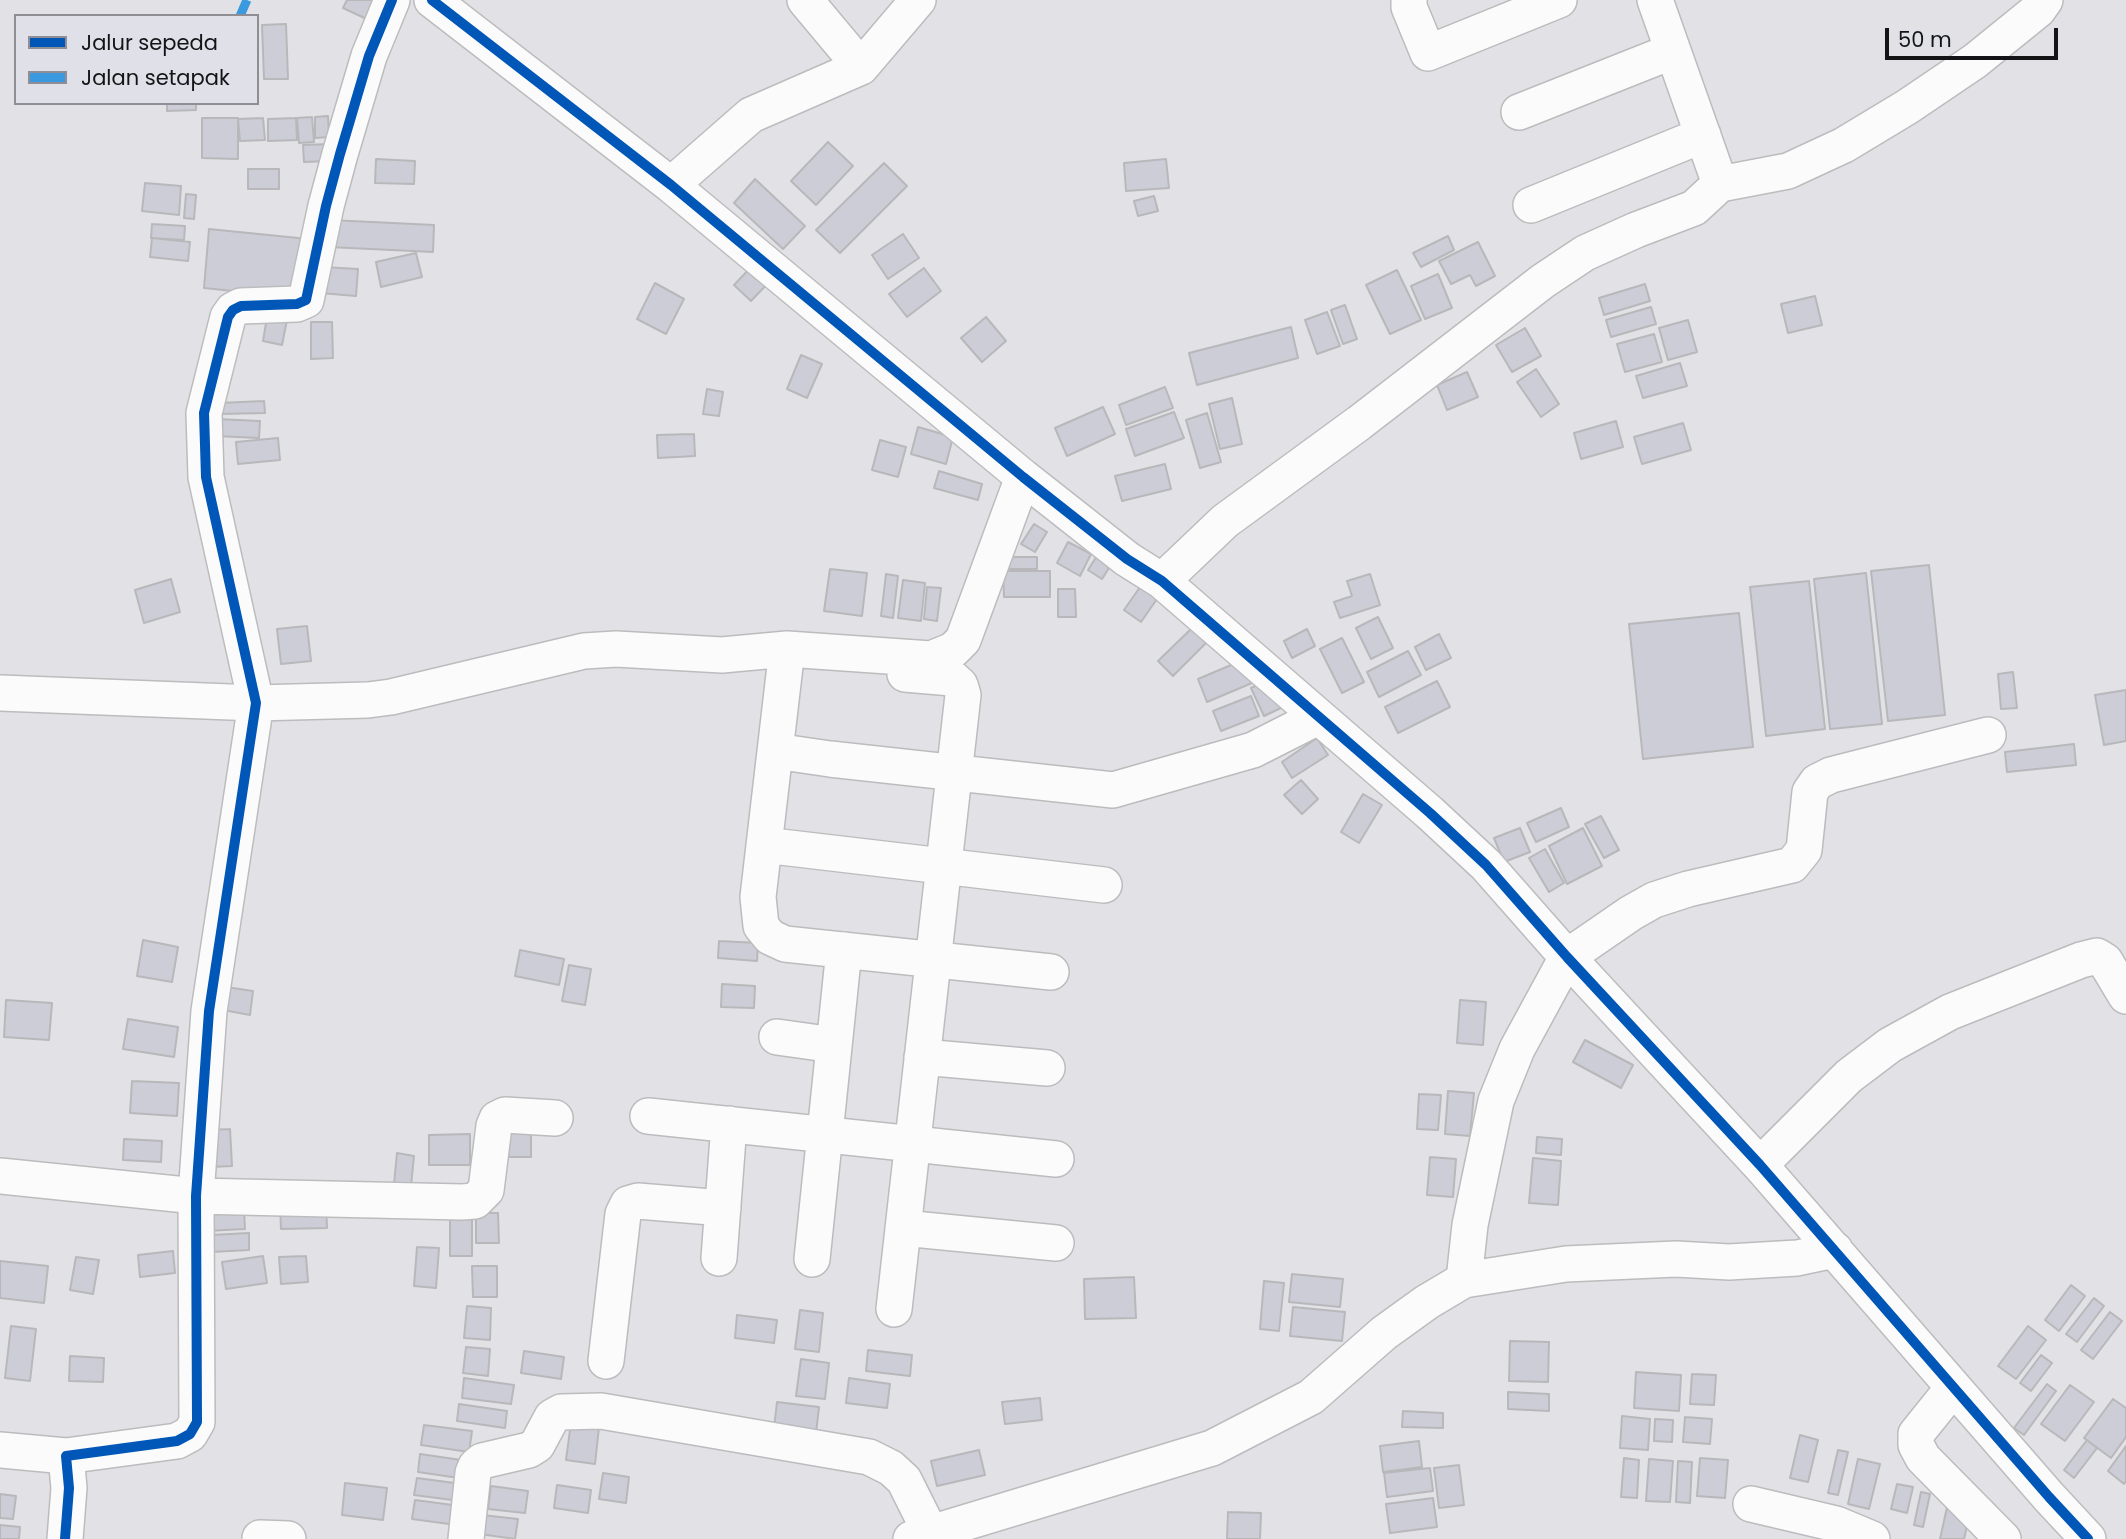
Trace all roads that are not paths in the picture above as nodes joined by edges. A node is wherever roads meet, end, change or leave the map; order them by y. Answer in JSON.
{"nodes":[{"id":1,"x":392,"y":0,"type":"edge"},
{"id":2,"x":432,"y":0,"type":"edge"},
{"id":3,"x":805,"y":0,"type":"edge"},
{"id":4,"x":918,"y":0,"type":"edge"},
{"id":5,"x":1409,"y":0,"type":"edge"},
{"id":6,"x":1559,"y":0,"type":"edge"},
{"id":7,"x":1655,"y":0,"type":"edge"},
{"id":8,"x":2045,"y":0,"type":"edge"},
{"id":9,"x":1673,"y":51,"type":"junction"},
{"id":10,"x":861,"y":67,"type":"junction"},
{"id":11,"x":1519,"y":112,"type":"dead end"},
{"id":12,"x":1703,"y":135,"type":"junction"},
{"id":13,"x":1720,"y":184,"type":"junction"},
{"id":14,"x":671,"y":185,"type":"junction"},
{"id":15,"x":1531,"y":205,"type":"dead end"},
{"id":16,"x":1023,"y":477,"type":"junction"},
{"id":17,"x":1163,"y":581,"type":"junction"},
{"id":18,"x":786,"y":657,"type":"junction"},
{"id":19,"x":0,"y":693,"type":"edge"},
{"id":20,"x":256,"y":703,"type":"junction"},
{"id":21,"x":1318,"y":717,"type":"junction"},
{"id":22,"x":1988,"y":735,"type":"dead end"},
{"id":23,"x":775,"y":751,"type":"junction"},
{"id":24,"x":953,"y":772,"type":"junction"},
{"id":25,"x":764,"y":845,"type":"junction"},
{"id":26,"x":943,"y":866,"type":"junction"},
{"id":27,"x":1104,"y":885,"type":"dead end"},
{"id":28,"x":844,"y":950,"type":"junction"},
{"id":29,"x":1567,"y":957,"type":"junction"},
{"id":30,"x":933,"y":960,"type":"junction"},
{"id":31,"x":1051,"y":972,"type":"dead end"},
{"id":32,"x":2126,"y":996,"type":"edge"},
{"id":33,"x":777,"y":1037,"type":"dead end"},
{"id":34,"x":834,"y":1045,"type":"junction"},
{"id":35,"x":922,"y":1057,"type":"junction"},
{"id":36,"x":1047,"y":1068,"type":"dead end"},
{"id":37,"x":648,"y":1116,"type":"dead end"},
{"id":38,"x":555,"y":1118,"type":"dead end"},
{"id":39,"x":729,"y":1125,"type":"junction"},
{"id":40,"x":825,"y":1135,"type":"junction"},
{"id":41,"x":913,"y":1144,"type":"junction"},
{"id":42,"x":1056,"y":1160,"type":"dead end"},
{"id":43,"x":1759,"y":1165,"type":"junction"},
{"id":44,"x":0,"y":1176,"type":"edge"},
{"id":45,"x":196,"y":1196,"type":"junction"},
{"id":46,"x":723,"y":1208,"type":"junction"},
{"id":47,"x":903,"y":1228,"type":"junction"},
{"id":48,"x":1055,"y":1242,"type":"dead end"},
{"id":49,"x":1835,"y":1250,"type":"junction"},
{"id":50,"x":719,"y":1258,"type":"dead end"},
{"id":51,"x":812,"y":1259,"type":"dead end"},
{"id":52,"x":1464,"y":1280,"type":"junction"},
{"id":53,"x":894,"y":1309,"type":"dead end"},
{"id":54,"x":606,"y":1361,"type":"dead end"},
{"id":55,"x":1954,"y":1388,"type":"junction"},
{"id":56,"x":0,"y":1450,"type":"edge"},
{"id":57,"x":66,"y":1456,"type":"junction"},
{"id":58,"x":1751,"y":1504,"type":"dead end"},
{"id":59,"x":921,"y":1536,"type":"edge"},
{"id":60,"x":65,"y":1539,"type":"edge"},
{"id":61,"x":466,"y":1539,"type":"edge"},
{"id":62,"x":1872,"y":1539,"type":"edge"},
{"id":63,"x":2003,"y":1539,"type":"edge"},
{"id":64,"x":2088,"y":1539,"type":"edge"}],
"edges":[{"from":1,"to":20,"type":"street"},
{"from":2,"to":14,"type":"street"},
{"from":3,"to":10,"type":"street"},
{"from":4,"to":10,"type":"street"},
{"from":5,"to":6,"type":"street"},
{"from":7,"to":9,"type":"street"},
{"from":8,"to":13,"type":"street"},
{"from":9,"to":11,"type":"street"},
{"from":9,"to":12,"type":"street"},
{"from":10,"to":14,"type":"street"},
{"from":12,"to":13,"type":"street"},
{"from":12,"to":15,"type":"street"},
{"from":13,"to":17,"type":"street"},
{"from":14,"to":16,"type":"street"},
{"from":16,"to":17,"type":"street"},
{"from":16,"to":18,"type":"street"},
{"from":17,"to":21,"type":"street"},
{"from":18,"to":20,"type":"street"},
{"from":18,"to":23,"type":"street"},
{"from":18,"to":24,"type":"street"},
{"from":19,"to":20,"type":"street"},
{"from":20,"to":45,"type":"street"},
{"from":21,"to":24,"type":"street"},
{"from":21,"to":29,"type":"street"},
{"from":22,"to":29,"type":"street"},
{"from":23,"to":24,"type":"street"},
{"from":23,"to":25,"type":"street"},
{"from":24,"to":26,"type":"street"},
{"from":25,"to":26,"type":"street"},
{"from":25,"to":28,"type":"street"},
{"from":26,"to":27,"type":"street"},
{"from":26,"to":30,"type":"street"},
{"from":28,"to":30,"type":"street"},
{"from":28,"to":34,"type":"street"},
{"from":29,"to":43,"type":"street"},
{"from":29,"to":52,"type":"street"},
{"from":30,"to":31,"type":"street"},
{"from":30,"to":35,"type":"street"},
{"from":32,"to":43,"type":"street"},
{"from":33,"to":34,"type":"street"},
{"from":34,"to":40,"type":"street"},
{"from":35,"to":36,"type":"street"},
{"from":35,"to":41,"type":"street"},
{"from":37,"to":39,"type":"street"},
{"from":38,"to":45,"type":"street"},
{"from":39,"to":40,"type":"street"},
{"from":39,"to":46,"type":"street"},
{"from":40,"to":41,"type":"street"},
{"from":40,"to":51,"type":"street"},
{"from":41,"to":42,"type":"street"},
{"from":41,"to":47,"type":"street"},
{"from":43,"to":49,"type":"street"},
{"from":44,"to":45,"type":"street"},
{"from":45,"to":57,"type":"street"},
{"from":46,"to":50,"type":"street"},
{"from":46,"to":54,"type":"street"},
{"from":47,"to":48,"type":"street"},
{"from":47,"to":53,"type":"street"},
{"from":49,"to":52,"type":"street"},
{"from":49,"to":55,"type":"street"},
{"from":52,"to":59,"type":"street"},
{"from":55,"to":63,"type":"street"},
{"from":55,"to":64,"type":"street"},
{"from":56,"to":57,"type":"street"},
{"from":57,"to":60,"type":"street"},
{"from":58,"to":62,"type":"street"},
{"from":59,"to":61,"type":"street"}]}
